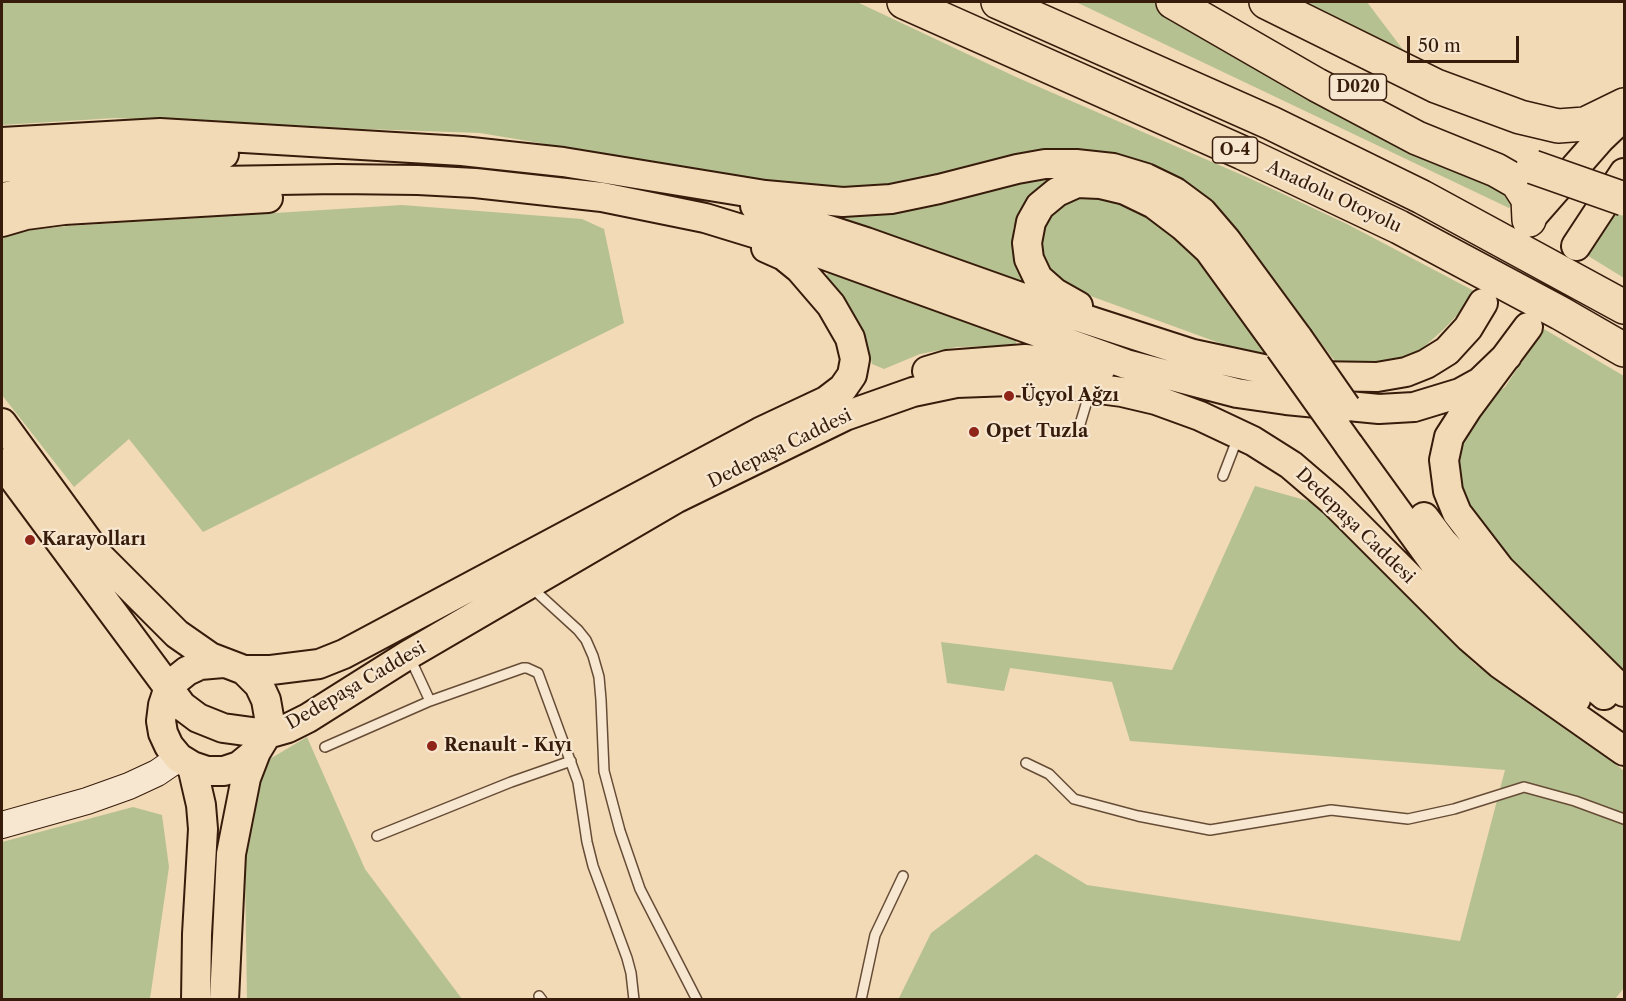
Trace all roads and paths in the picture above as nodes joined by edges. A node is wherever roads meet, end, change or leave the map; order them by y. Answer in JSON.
{"nodes":[{"id":1,"x":904,"y":2,"type":"edge"},
{"id":2,"x":998,"y":2,"type":"edge"},
{"id":3,"x":1173,"y":2,"type":"edge"},
{"id":4,"x":1186,"y":2,"type":"edge"},
{"id":5,"x":1239,"y":2,"type":"edge"},
{"id":6,"x":1266,"y":2,"type":"edge"},
{"id":7,"x":1624,"y":105,"type":"edge"},
{"id":8,"x":1624,"y":116,"type":"edge"},
{"id":9,"x":1540,"y":157,"type":"junction"},
{"id":10,"x":563,"y":162,"type":"junction"},
{"id":11,"x":5,"y":174,"type":"edge"},
{"id":12,"x":1624,"y":174,"type":"edge"},
{"id":13,"x":538,"y":189,"type":"junction"},
{"id":14,"x":1624,"y":199,"type":"edge"},
{"id":15,"x":666,"y":210,"type":"junction"},
{"id":16,"x":1529,"y":220,"type":"joint"},
{"id":17,"x":2,"y":222,"type":"edge"},
{"id":18,"x":1576,"y":246,"type":"dead end"},
{"id":19,"x":1483,"y":303,"type":"dead end"},
{"id":20,"x":1624,"y":307,"type":"edge"},
{"id":21,"x":1528,"y":327,"type":"dead end"},
{"id":22,"x":1289,"y":343,"type":"junction"},
{"id":23,"x":1624,"y":351,"type":"edge"},
{"id":24,"x":1193,"y":354,"type":"junction"},
{"id":25,"x":1507,"y":356,"type":"junction"},
{"id":26,"x":1091,"y":387,"type":"junction"},
{"id":27,"x":1237,"y":393,"type":"junction"},
{"id":28,"x":2,"y":423,"type":"edge"},
{"id":29,"x":1077,"y":431,"type":"dead end"},
{"id":30,"x":1239,"y":434,"type":"junction"},
{"id":31,"x":1357,"y":439,"type":"junction"},
{"id":32,"x":772,"y":452,"type":"junction"},
{"id":33,"x":2,"y":463,"type":"edge"},
{"id":34,"x":1223,"y":476,"type":"dead end"},
{"id":35,"x":528,"y":585,"type":"junction"},
{"id":36,"x":408,"y":655,"type":"junction"},
{"id":37,"x":234,"y":666,"type":"junction"},
{"id":38,"x":168,"y":690,"type":"junction"},
{"id":39,"x":1624,"y":692,"type":"edge"},
{"id":40,"x":430,"y":701,"type":"junction"},
{"id":41,"x":1624,"y":710,"type":"edge"},
{"id":42,"x":1624,"y":742,"type":"edge"},
{"id":43,"x":261,"y":743,"type":"junction"},
{"id":44,"x":325,"y":747,"type":"dead end"},
{"id":45,"x":1624,"y":751,"type":"edge"},
{"id":46,"x":571,"y":761,"type":"junction"},
{"id":47,"x":185,"y":762,"type":"junction"},
{"id":48,"x":1026,"y":763,"type":"dead end"},
{"id":49,"x":1624,"y":819,"type":"edge"},
{"id":50,"x":2,"y":825,"type":"edge"},
{"id":51,"x":377,"y":836,"type":"dead end"},
{"id":52,"x":903,"y":876,"type":"dead end"},
{"id":53,"x":196,"y":999,"type":"edge"},
{"id":54,"x":224,"y":999,"type":"edge"},
{"id":55,"x":634,"y":999,"type":"edge"},
{"id":56,"x":697,"y":999,"type":"edge"},
{"id":57,"x":861,"y":999,"type":"edge"}],
"edges":[{"from":1,"to":23,"type":"highway","name":"Anadolu Otoyolu","number":"O-4"},
{"from":2,"to":20,"type":"highway","name":"Anadolu Otoyolu","number":"O-4"},
{"from":3,"to":16,"type":"highway"},
{"from":4,"to":9,"type":"highway","number":"D020"},
{"from":5,"to":9,"type":"highway","number":"D020"},
{"from":6,"to":7,"type":"highway"},
{"from":8,"to":16,"type":"main road"},
{"from":9,"to":12,"type":"highway","number":"D020"},
{"from":9,"to":14,"type":"highway","number":"D020","bridge":true},
{"from":10,"to":11,"type":"main road"},
{"from":10,"to":22,"type":"main road"},
{"from":10,"to":24,"type":"main road"},
{"from":11,"to":13,"type":"main road"},
{"from":12,"to":18,"type":"main road"},
{"from":13,"to":15,"type":"main road"},
{"from":13,"to":17,"type":"main road"},
{"from":15,"to":27,"type":"main road"},
{"from":15,"to":37,"type":"main road","name":"Dedepaşa Caddesi"},
{"from":19,"to":24,"type":"main road"},
{"from":21,"to":25,"type":"main road"},
{"from":22,"to":24,"type":"main road"},
{"from":22,"to":31,"type":"main road","bridge":true},
{"from":25,"to":27,"type":"main road"},
{"from":25,"to":39,"type":"main road"},
{"from":26,"to":29,"type":"lane"},
{"from":26,"to":30,"type":"main road","name":"Dedepaşa Caddesi"},
{"from":26,"to":32,"type":"main road","name":"Dedepaşa Caddesi"},
{"from":27,"to":32,"type":"main road"},
{"from":28,"to":37,"type":"main road","name":"Dedepaşa Caddesi"},
{"from":30,"to":34,"type":"lane"},
{"from":30,"to":45,"type":"main road","name":"Dedepaşa Caddesi"},
{"from":31,"to":41,"type":"main road"},
{"from":31,"to":42,"type":"main road"},
{"from":32,"to":35,"type":"main road","name":"Dedepaşa Caddesi"},
{"from":33,"to":38,"type":"main road","name":"Dedepaşa Caddesi"},
{"from":35,"to":36,"type":"main road","name":"Dedepaşa Caddesi"},
{"from":35,"to":56,"type":"lane"},
{"from":36,"to":40,"type":"lane"},
{"from":36,"to":43,"type":"main road","name":"Dedepaşa Caddesi"},
{"from":37,"to":38,"type":"main road"},
{"from":37,"to":43,"type":"main road"},
{"from":38,"to":43,"type":"main road","name":"Dedepaşa Caddesi"},
{"from":38,"to":47,"type":"main road"},
{"from":40,"to":44,"type":"lane"},
{"from":40,"to":46,"type":"lane"},
{"from":43,"to":47,"type":"main road"},
{"from":43,"to":54,"type":"main road"},
{"from":46,"to":51,"type":"lane"},
{"from":46,"to":55,"type":"lane"},
{"from":47,"to":50,"type":"street"},
{"from":47,"to":53,"type":"main road"},
{"from":48,"to":49,"type":"lane"},
{"from":52,"to":57,"type":"lane"}]}
